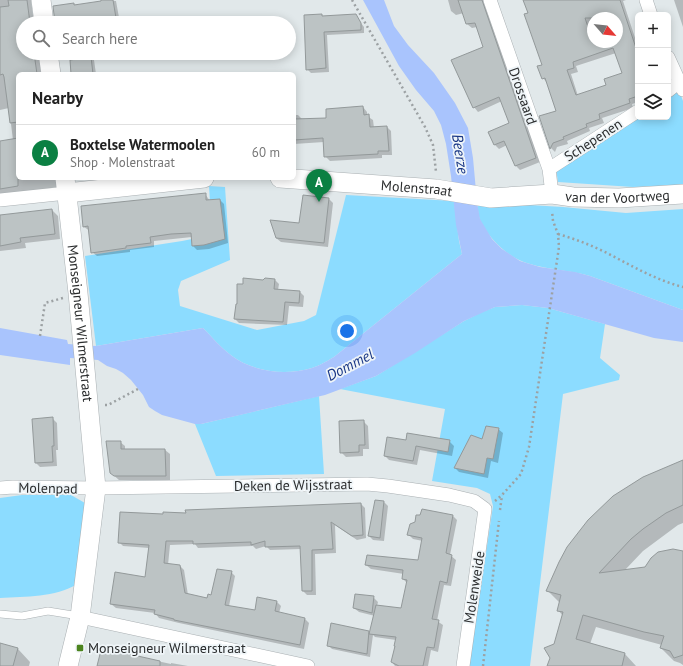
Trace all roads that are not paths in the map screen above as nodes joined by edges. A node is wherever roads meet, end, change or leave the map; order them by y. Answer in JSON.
{"nodes":[{"id":1,"x":41,"y":0,"type":"edge"},
{"id":2,"x":490,"y":0,"type":"edge"},
{"id":3,"x":646,"y":0,"type":"edge"},
{"id":4,"x":650,"y":12,"type":"edge"},
{"id":5,"x":43,"y":16,"type":"edge"},
{"id":6,"x":49,"y":60,"type":"edge"},
{"id":7,"x":671,"y":64,"type":"edge"},
{"id":8,"x":51,"y":72,"type":"edge"},
{"id":9,"x":681,"y":86,"type":"edge"},
{"id":10,"x":671,"y":90,"type":"edge"},
{"id":11,"x":635,"y":113,"type":"edge"},
{"id":12,"x":549,"y":169,"type":"junction"},
{"id":13,"x":296,"y":179,"type":"edge"},
{"id":14,"x":170,"y":180,"type":"edge"},
{"id":15,"x":66,"y":186,"type":"edge"},
{"id":16,"x":552,"y":194,"type":"junction"},
{"id":17,"x":683,"y":194,"type":"edge"},
{"id":18,"x":0,"y":200,"type":"edge"},
{"id":19,"x":0,"y":488,"type":"edge"},
{"id":20,"x":96,"y":488,"type":"junction"},
{"id":21,"x":485,"y":508,"type":"joint"},
{"id":22,"x":0,"y":614,"type":"edge"},
{"id":23,"x":80,"y":616,"type":"junction"},
{"id":24,"x":68,"y":666,"type":"edge"},
{"id":25,"x":308,"y":666,"type":"edge"},
{"id":26,"x":462,"y":666,"type":"edge"}],
"edges":[{"from":1,"to":5,"type":"street"},
{"from":2,"to":12,"type":"street","name":"Drossaard"},
{"from":3,"to":4,"type":"street"},
{"from":6,"to":8,"type":"street"},
{"from":7,"to":9,"type":"street"},
{"from":9,"to":10,"type":"street"},
{"from":11,"to":12,"type":"street","name":"Schepenen"},
{"from":12,"to":16,"type":"street","name":"Drossaard"},
{"from":13,"to":16,"type":"street","name":"Molenstraat"},
{"from":14,"to":15,"type":"street"},
{"from":15,"to":18,"type":"street"},
{"from":15,"to":20,"type":"street","name":"Monseigneur Wilmerstraat"},
{"from":16,"to":17,"type":"street","name":"van der Voortweg"},
{"from":19,"to":20,"type":"street","name":"Molenpad"},
{"from":20,"to":21,"type":"street","name":"Deken de Wijsstraat"},
{"from":20,"to":23,"type":"street","name":"Monseigneur Wilmerstraat"},
{"from":21,"to":26,"type":"street","name":"Molenweide"},
{"from":22,"to":23,"type":"lane"},
{"from":23,"to":24,"type":"street","name":"Monseigneur Wilmerstraat"},
{"from":23,"to":25,"type":"street"}]}
